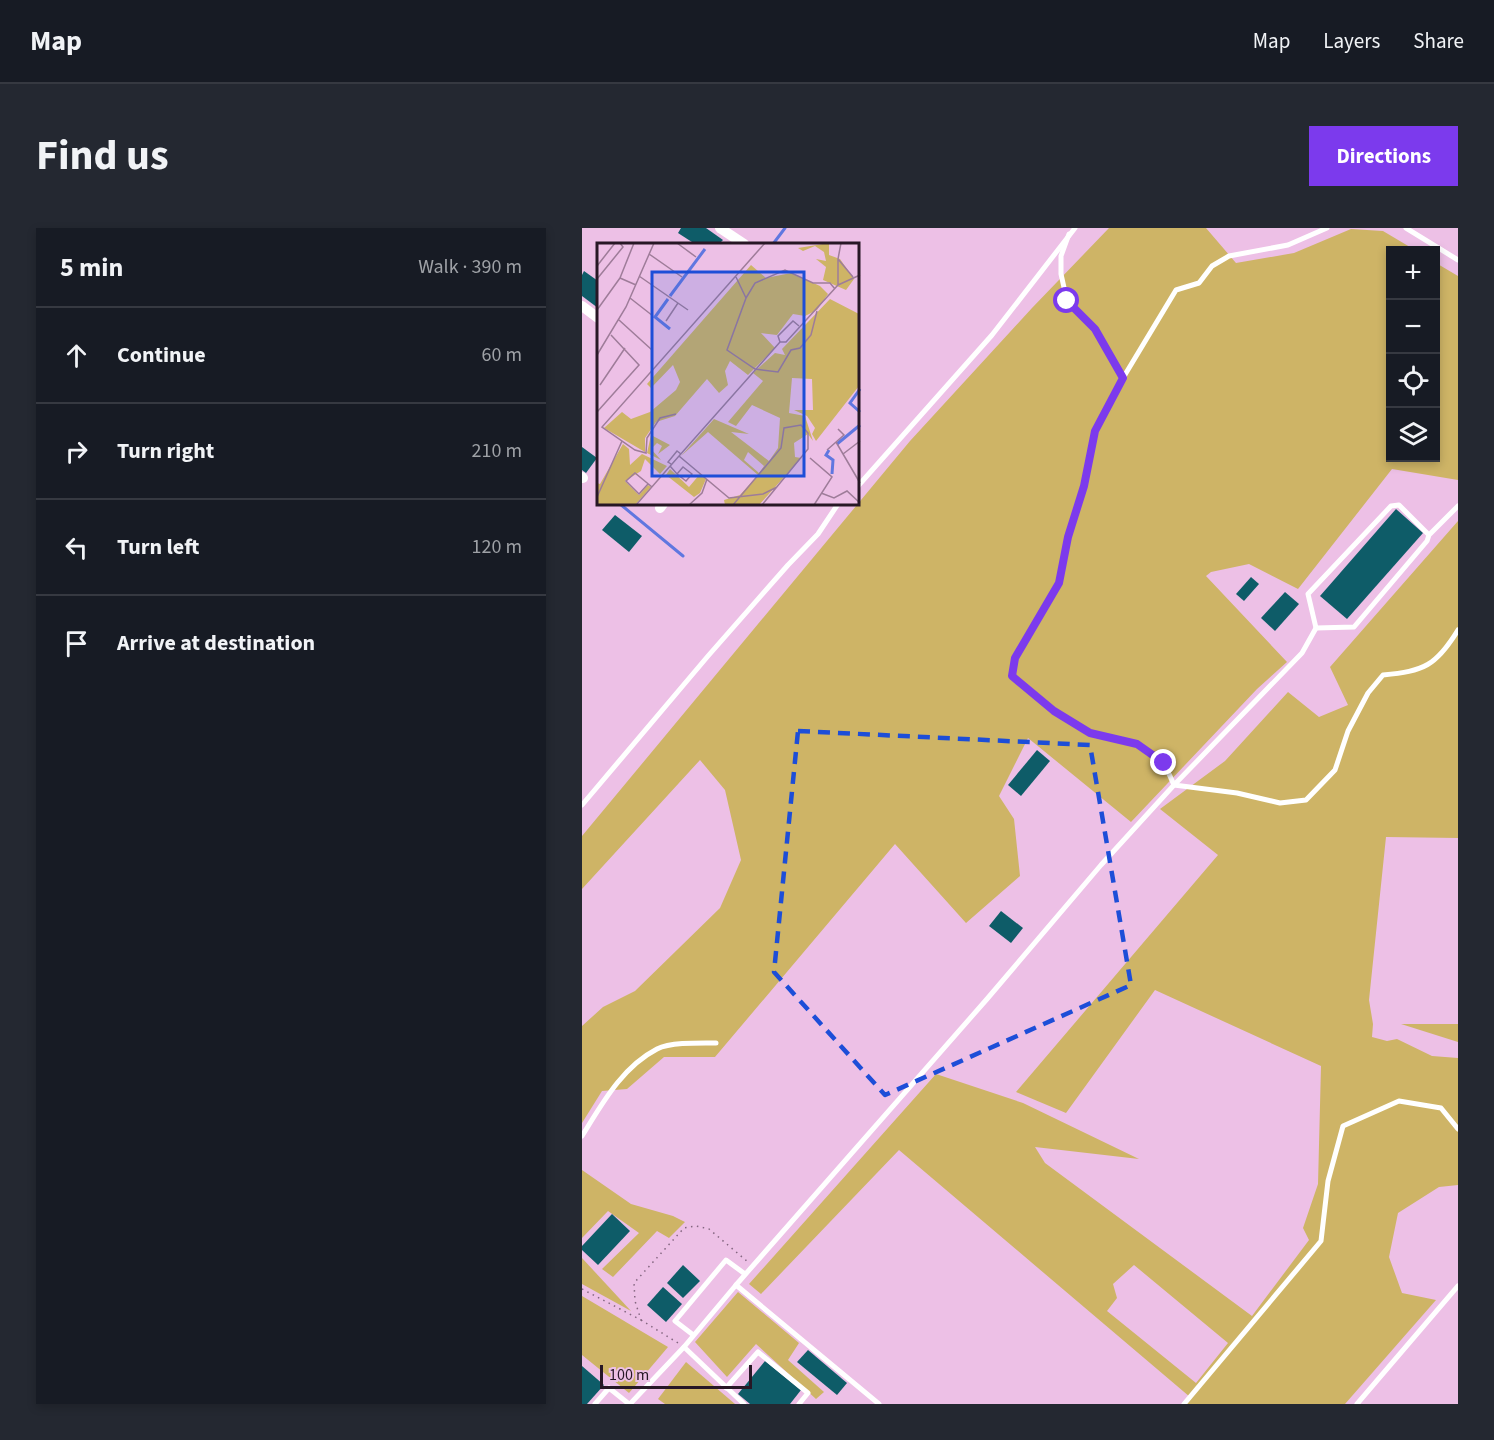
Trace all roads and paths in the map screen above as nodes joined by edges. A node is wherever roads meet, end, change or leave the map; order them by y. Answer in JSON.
{"nodes":[{"id":1,"x":720,"y":228,"type":"edge"},
{"id":2,"x":1075,"y":228,"type":"edge"},
{"id":3,"x":1327,"y":228,"type":"edge"},
{"id":4,"x":1406,"y":228,"type":"edge"},
{"id":5,"x":1069,"y":234,"type":"junction"},
{"id":6,"x":742,"y":243,"type":"edge"},
{"id":7,"x":1458,"y":260,"type":"edge"},
{"id":8,"x":582,"y":306,"type":"edge"},
{"id":9,"x":597,"y":317,"type":"edge"},
{"id":10,"x":1123,"y":378,"type":"junction"},
{"id":11,"x":860,"y":484,"type":"edge"},
{"id":12,"x":837,"y":506,"type":"edge"},
{"id":13,"x":1458,"y":506,"type":"edge"},
{"id":14,"x":1429,"y":535,"type":"junction"},
{"id":15,"x":1316,"y":628,"type":"junction"},
{"id":16,"x":1458,"y":630,"type":"edge"},
{"id":17,"x":1174,"y":786,"type":"junction"},
{"id":18,"x":582,"y":805,"type":"edge"},
{"id":19,"x":716,"y":1043,"type":"dead end"},
{"id":20,"x":1458,"y":1129,"type":"edge"},
{"id":21,"x":582,"y":1136,"type":"edge"},
{"id":22,"x":753,"y":1266,"type":"junction"},
{"id":23,"x":745,"y":1274,"type":"junction"},
{"id":24,"x":736,"y":1285,"type":"junction"},
{"id":25,"x":1458,"y":1286,"type":"edge"},
{"id":26,"x":582,"y":1289,"type":"edge"},
{"id":27,"x":640,"y":1320,"type":"junction"},
{"id":28,"x":692,"y":1334,"type":"junction"},
{"id":29,"x":684,"y":1347,"type":"junction"},
{"id":30,"x":726,"y":1388,"type":"junction"},
{"id":31,"x":595,"y":1404,"type":"edge"},
{"id":32,"x":630,"y":1404,"type":"edge"},
{"id":33,"x":744,"y":1404,"type":"edge"},
{"id":34,"x":799,"y":1404,"type":"edge"},
{"id":35,"x":879,"y":1404,"type":"edge"},
{"id":36,"x":1184,"y":1404,"type":"edge"},
{"id":37,"x":1357,"y":1404,"type":"edge"}],
"edges":[{"from":1,"to":6,"type":"street"},
{"from":2,"to":5,"type":"lane"},
{"from":3,"to":10,"type":"lane"},
{"from":4,"to":7,"type":"lane"},
{"from":5,"to":10,"type":"lane"},
{"from":5,"to":11,"type":"lane"},
{"from":8,"to":9,"type":"street"},
{"from":10,"to":17,"type":"lane"},
{"from":12,"to":18,"type":"lane"},
{"from":13,"to":14,"type":"lane"},
{"from":14,"to":15,"type":"lane"},
{"from":14,"to":15,"type":"lane"},
{"from":15,"to":17,"type":"lane"},
{"from":16,"to":17,"type":"lane"},
{"from":17,"to":22,"type":"lane"},
{"from":19,"to":21,"type":"lane"},
{"from":20,"to":36,"type":"lane"},
{"from":22,"to":23,"type":"lane"},
{"from":22,"to":27,"type":"path"},
{"from":23,"to":24,"type":"lane"},
{"from":23,"to":28,"type":"lane"},
{"from":24,"to":28,"type":"lane"},
{"from":24,"to":35,"type":"lane"},
{"from":25,"to":37,"type":"lane"},
{"from":26,"to":27,"type":"path"},
{"from":27,"to":29,"type":"path"},
{"from":28,"to":29,"type":"lane"},
{"from":29,"to":30,"type":"lane"},
{"from":29,"to":32,"type":"lane"},
{"from":30,"to":33,"type":"lane"},
{"from":30,"to":34,"type":"lane"},
{"from":31,"to":32,"type":"lane"}]}
